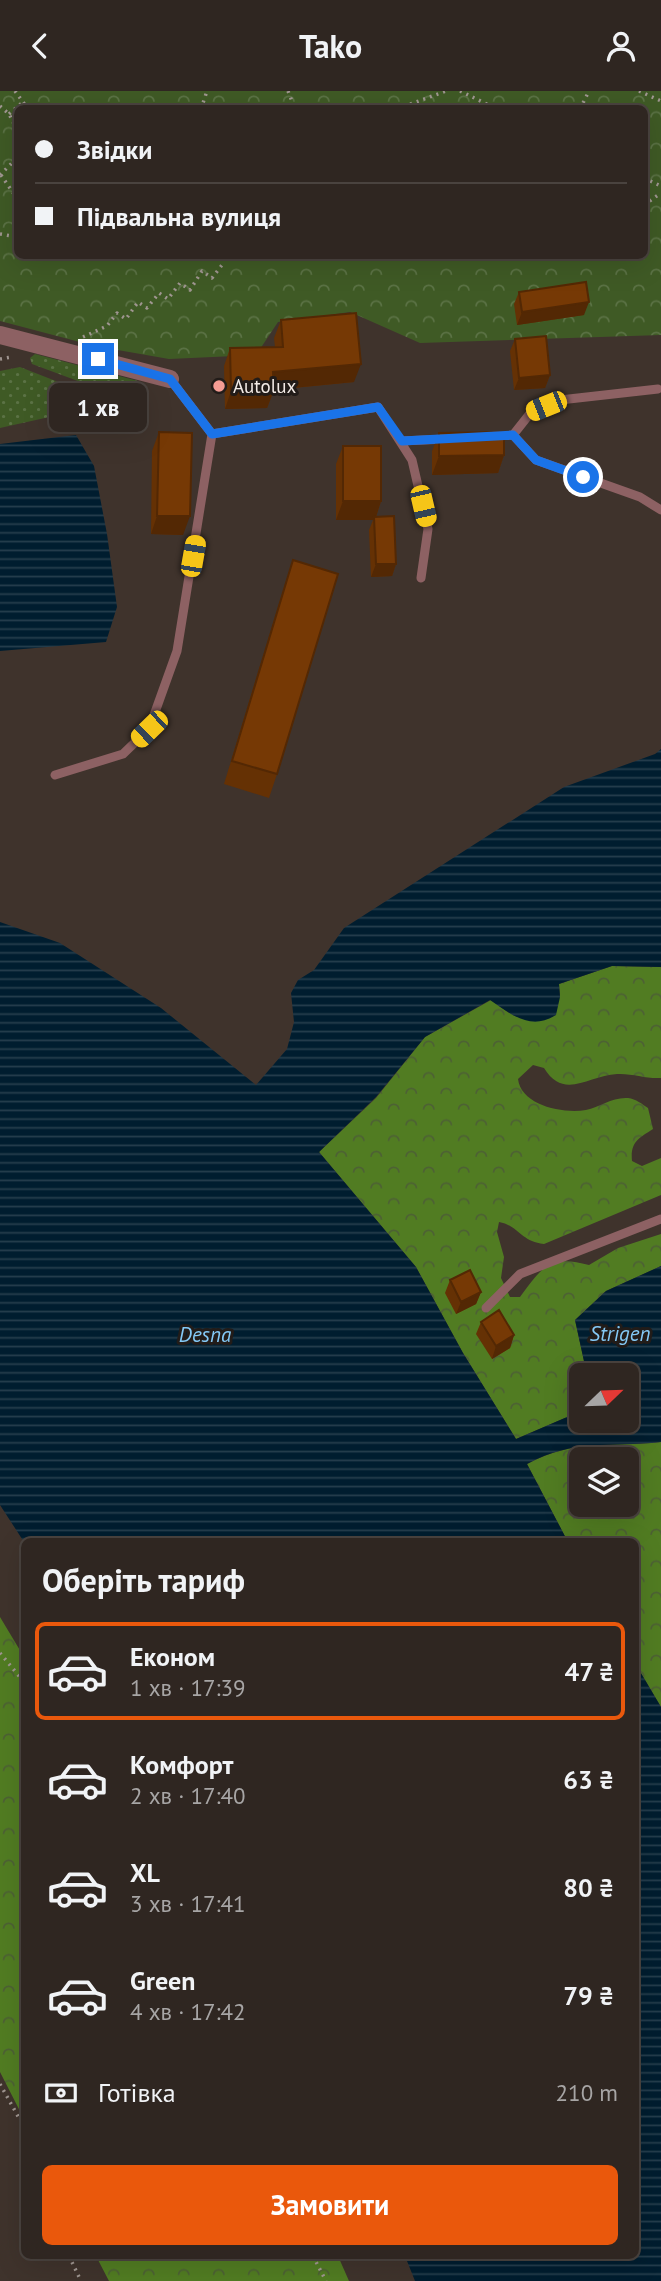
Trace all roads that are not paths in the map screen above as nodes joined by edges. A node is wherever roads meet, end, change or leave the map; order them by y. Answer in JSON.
{"nodes":[{"id":1,"x":0,"y":335,"type":"edge"},
{"id":2,"x":170,"y":379,"type":"joint"},
{"id":3,"x":658,"y":389,"type":"dead end"},
{"id":4,"x":212,"y":434,"type":"junction"},
{"id":5,"x":513,"y":435,"type":"junction"},
{"id":6,"x":485,"y":436,"type":"edge"},
{"id":7,"x":458,"y":438,"type":"edge"},
{"id":8,"x":402,"y":441,"type":"junction"},
{"id":9,"x":661,"y":510,"type":"edge"},
{"id":10,"x":421,"y":578,"type":"dead end"},
{"id":11,"x":55,"y":775,"type":"dead end"},
{"id":12,"x":661,"y":1219,"type":"edge"},
{"id":13,"x":486,"y":1308,"type":"dead end"}],
"edges":[{"from":1,"to":2,"type":"street"},
{"from":2,"to":4,"type":"lane"},
{"from":3,"to":5,"type":"lane"},
{"from":4,"to":8,"type":"lane"},
{"from":4,"to":11,"type":"lane"},
{"from":5,"to":6,"type":"lane"},
{"from":5,"to":9,"type":"lane"},
{"from":7,"to":8,"type":"lane"},
{"from":8,"to":10,"type":"lane"},
{"from":12,"to":13,"type":"lane"}]}
